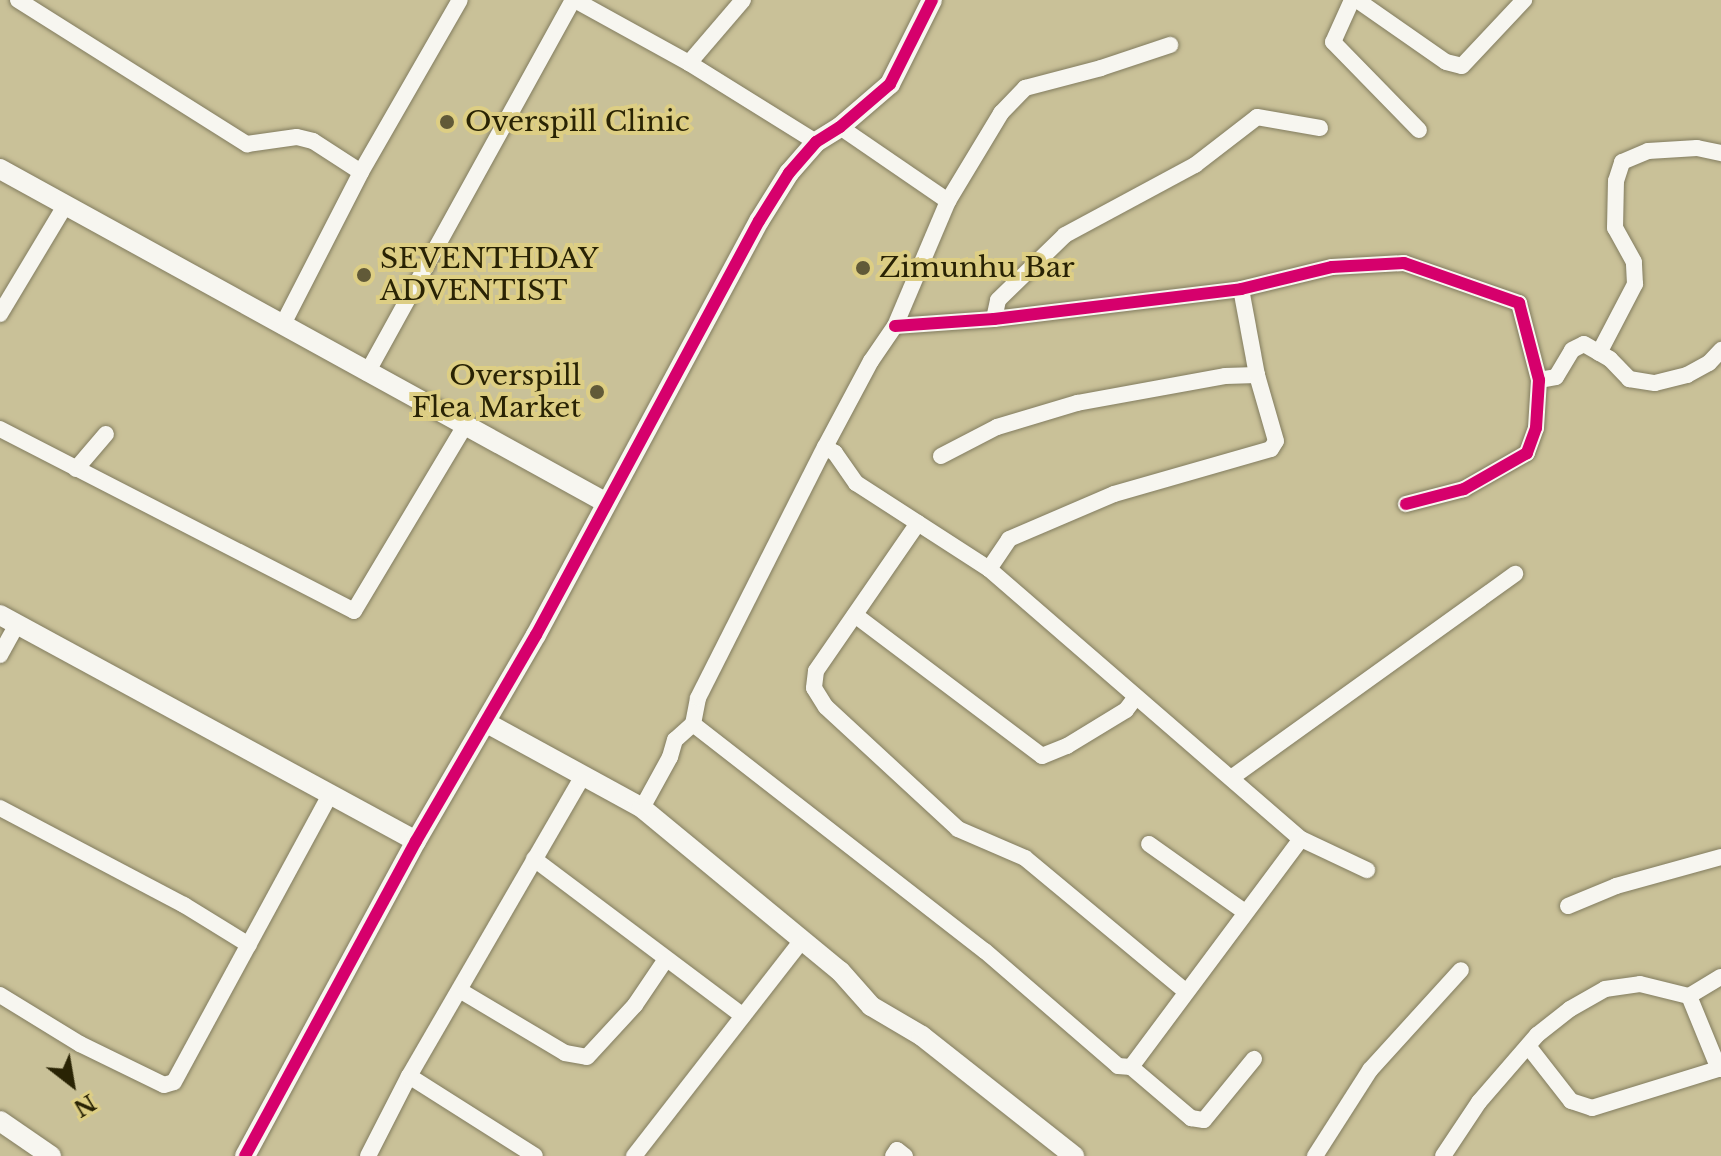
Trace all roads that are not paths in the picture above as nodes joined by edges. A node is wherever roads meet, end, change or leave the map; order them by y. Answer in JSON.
{"nodes":[{"id":1,"x":18,"y":0,"type":"edge"},
{"id":2,"x":460,"y":0,"type":"edge"},
{"id":3,"x":574,"y":0,"type":"edge"},
{"id":4,"x":743,"y":0,"type":"edge"},
{"id":5,"x":932,"y":0,"type":"edge"},
{"id":6,"x":1354,"y":0,"type":"edge"},
{"id":7,"x":1524,"y":0,"type":"edge"},
{"id":8,"x":1170,"y":45,"type":"dead end"},
{"id":9,"x":689,"y":63,"type":"junction"},
{"id":10,"x":840,"y":127,"type":"junction"},
{"id":11,"x":1320,"y":128,"type":"dead end"},
{"id":12,"x":1419,"y":130,"type":"dead end"},
{"id":13,"x":816,"y":142,"type":"junction"},
{"id":14,"x":1721,"y":153,"type":"edge"},
{"id":15,"x":0,"y":169,"type":"edge"},
{"id":16,"x":361,"y":172,"type":"junction"},
{"id":17,"x":948,"y":201,"type":"junction"},
{"id":18,"x":66,"y":204,"type":"junction"},
{"id":19,"x":1241,"y":289,"type":"junction"},
{"id":20,"x":0,"y":314,"type":"edge"},
{"id":21,"x":994,"y":319,"type":"junction"},
{"id":22,"x":282,"y":326,"type":"junction"},
{"id":23,"x":895,"y":326,"type":"junction"},
{"id":24,"x":1721,"y":350,"type":"edge"},
{"id":25,"x":1599,"y":353,"type":"junction"},
{"id":26,"x":1715,"y":366,"type":"edge"},
{"id":27,"x":367,"y":373,"type":"junction"},
{"id":28,"x":1257,"y":375,"type":"junction"},
{"id":29,"x":1539,"y":380,"type":"junction"},
{"id":30,"x":464,"y":427,"type":"junction"},
{"id":31,"x":0,"y":429,"type":"edge"},
{"id":32,"x":106,"y":434,"type":"dead end"},
{"id":33,"x":825,"y":447,"type":"junction"},
{"id":34,"x":941,"y":456,"type":"dead end"},
{"id":35,"x":76,"y":469,"type":"junction"},
{"id":36,"x":605,"y":502,"type":"junction"},
{"id":37,"x":1406,"y":504,"type":"dead end"},
{"id":38,"x":918,"y":523,"type":"junction"},
{"id":39,"x":989,"y":569,"type":"junction"},
{"id":40,"x":1515,"y":574,"type":"dead end"},
{"id":41,"x":855,"y":615,"type":"junction"},
{"id":42,"x":8,"y":620,"type":"edge"},
{"id":43,"x":0,"y":655,"type":"edge"},
{"id":44,"x":1135,"y":698,"type":"junction"},
{"id":45,"x":487,"y":723,"type":"junction"},
{"id":46,"x":693,"y":724,"type":"junction"},
{"id":47,"x":582,"y":777,"type":"junction"},
{"id":48,"x":1231,"y":778,"type":"junction"},
{"id":49,"x":329,"y":797,"type":"junction"},
{"id":50,"x":0,"y":808,"type":"edge"},
{"id":51,"x":642,"y":808,"type":"junction"},
{"id":52,"x":1301,"y":839,"type":"junction"},
{"id":53,"x":416,"y":841,"type":"junction"},
{"id":54,"x":1149,"y":844,"type":"dead end"},
{"id":55,"x":1721,"y":857,"type":"edge"},
{"id":56,"x":534,"y":859,"type":"junction"},
{"id":57,"x":1367,"y":870,"type":"dead end"},
{"id":58,"x":1568,"y":906,"type":"dead end"},
{"id":59,"x":1245,"y":912,"type":"junction"},
{"id":60,"x":802,"y":940,"type":"junction"},
{"id":61,"x":249,"y":945,"type":"junction"},
{"id":62,"x":666,"y":959,"type":"junction"},
{"id":63,"x":1461,"y":970,"type":"dead end"},
{"id":64,"x":1721,"y":977,"type":"edge"},
{"id":65,"x":461,"y":991,"type":"junction"},
{"id":66,"x":1185,"y":991,"type":"junction"},
{"id":67,"x":0,"y":995,"type":"edge"},
{"id":68,"x":1689,"y":996,"type":"junction"},
{"id":69,"x":743,"y":1016,"type":"junction"},
{"id":70,"x":1528,"y":1046,"type":"junction"},
{"id":71,"x":1254,"y":1059,"type":"dead end"},
{"id":72,"x":1131,"y":1067,"type":"junction"},
{"id":73,"x":1720,"y":1069,"type":"edge"},
{"id":74,"x":409,"y":1076,"type":"junction"},
{"id":75,"x":0,"y":1121,"type":"edge"},
{"id":76,"x":51,"y":1156,"type":"edge"},
{"id":77,"x":245,"y":1156,"type":"edge"},
{"id":78,"x":368,"y":1156,"type":"edge"},
{"id":79,"x":535,"y":1156,"type":"edge"},
{"id":80,"x":634,"y":1156,"type":"edge"},
{"id":81,"x":893,"y":1156,"type":"edge"},
{"id":82,"x":905,"y":1156,"type":"edge"},
{"id":83,"x":1074,"y":1156,"type":"edge"},
{"id":84,"x":1315,"y":1156,"type":"edge"},
{"id":85,"x":1443,"y":1156,"type":"edge"}],
"edges":[{"from":1,"to":16,"type":"street"},
{"from":2,"to":16,"type":"street"},
{"from":3,"to":9,"type":"street"},
{"from":3,"to":27,"type":"street"},
{"from":4,"to":9,"type":"street"},
{"from":5,"to":10,"type":"street"},
{"from":6,"to":7,"type":"street"},
{"from":6,"to":12,"type":"street"},
{"from":8,"to":17,"type":"street"},
{"from":9,"to":13,"type":"street"},
{"from":10,"to":13,"type":"street"},
{"from":10,"to":17,"type":"street"},
{"from":11,"to":21,"type":"street"},
{"from":13,"to":36,"type":"street"},
{"from":14,"to":25,"type":"street"},
{"from":15,"to":18,"type":"street"},
{"from":16,"to":22,"type":"street"},
{"from":17,"to":23,"type":"street"},
{"from":18,"to":20,"type":"street"},
{"from":18,"to":22,"type":"street"},
{"from":19,"to":21,"type":"street"},
{"from":19,"to":28,"type":"street"},
{"from":19,"to":29,"type":"street"},
{"from":21,"to":23,"type":"street"},
{"from":22,"to":27,"type":"street"},
{"from":23,"to":33,"type":"street"},
{"from":24,"to":26,"type":"street"},
{"from":25,"to":26,"type":"street"},
{"from":25,"to":29,"type":"street"},
{"from":27,"to":30,"type":"street"},
{"from":28,"to":34,"type":"street"},
{"from":28,"to":39,"type":"street"},
{"from":29,"to":37,"type":"street"},
{"from":30,"to":35,"type":"street"},
{"from":30,"to":36,"type":"street"},
{"from":31,"to":35,"type":"street"},
{"from":32,"to":35,"type":"street"},
{"from":33,"to":38,"type":"street"},
{"from":33,"to":46,"type":"street"},
{"from":36,"to":45,"type":"street"},
{"from":38,"to":39,"type":"street"},
{"from":38,"to":41,"type":"street"},
{"from":39,"to":44,"type":"street"},
{"from":40,"to":48,"type":"street"},
{"from":41,"to":44,"type":"street"},
{"from":41,"to":66,"type":"street"},
{"from":42,"to":43,"type":"street"},
{"from":42,"to":49,"type":"street"},
{"from":44,"to":48,"type":"street"},
{"from":45,"to":47,"type":"street"},
{"from":45,"to":53,"type":"street"},
{"from":46,"to":51,"type":"street"},
{"from":46,"to":72,"type":"street"},
{"from":47,"to":51,"type":"street"},
{"from":47,"to":56,"type":"street"},
{"from":48,"to":52,"type":"street"},
{"from":49,"to":53,"type":"street"},
{"from":49,"to":61,"type":"street"},
{"from":50,"to":61,"type":"street"},
{"from":51,"to":60,"type":"street"},
{"from":52,"to":57,"type":"street"},
{"from":52,"to":59,"type":"street"},
{"from":53,"to":77,"type":"street"},
{"from":54,"to":59,"type":"street"},
{"from":55,"to":58,"type":"street"},
{"from":56,"to":62,"type":"street"},
{"from":56,"to":65,"type":"street"},
{"from":59,"to":66,"type":"street"},
{"from":60,"to":69,"type":"street"},
{"from":60,"to":83,"type":"street"},
{"from":61,"to":67,"type":"street"},
{"from":62,"to":65,"type":"street"},
{"from":62,"to":69,"type":"street"},
{"from":63,"to":84,"type":"street"},
{"from":64,"to":68,"type":"street"},
{"from":65,"to":74,"type":"street"},
{"from":66,"to":72,"type":"street"},
{"from":68,"to":70,"type":"street"},
{"from":68,"to":73,"type":"street"},
{"from":69,"to":80,"type":"street"},
{"from":70,"to":73,"type":"street"},
{"from":70,"to":85,"type":"street"},
{"from":71,"to":72,"type":"street"},
{"from":74,"to":78,"type":"street"},
{"from":74,"to":79,"type":"street"},
{"from":75,"to":76,"type":"street"},
{"from":81,"to":82,"type":"street"}]}
